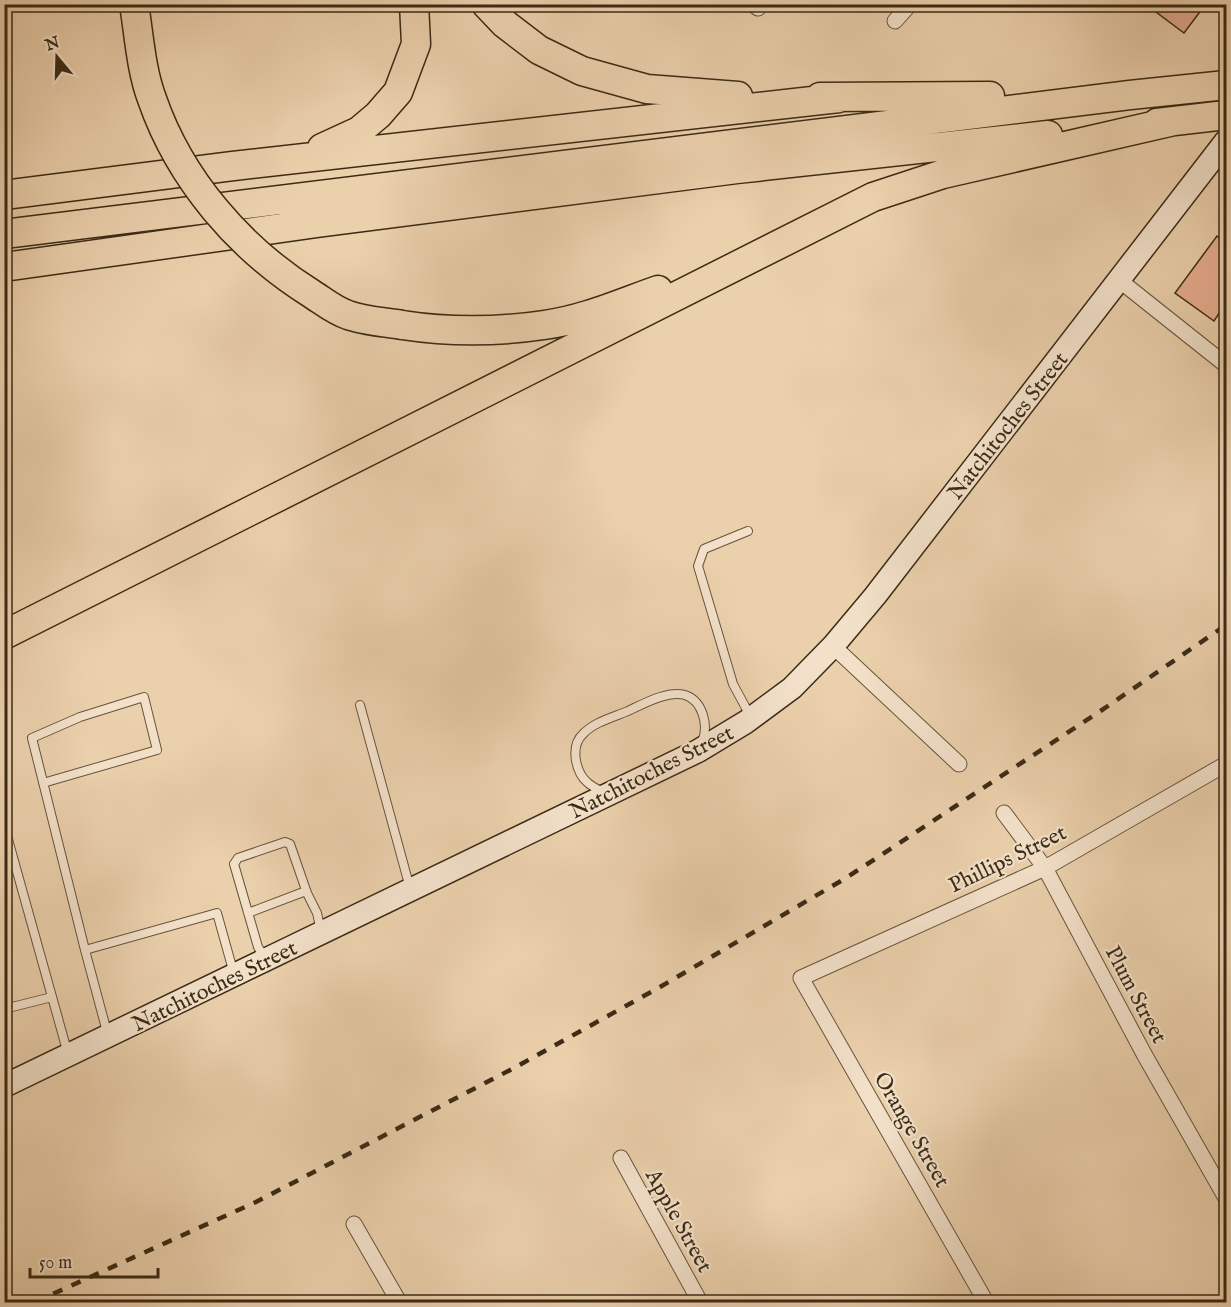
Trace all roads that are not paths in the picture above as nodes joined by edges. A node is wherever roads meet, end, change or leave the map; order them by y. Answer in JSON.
{"nodes":[{"id":1,"x":134,"y":4,"type":"edge"},
{"id":2,"x":414,"y":4,"type":"edge"},
{"id":3,"x":486,"y":4,"type":"edge"},
{"id":4,"x":910,"y":4,"type":"edge"},
{"id":5,"x":896,"y":21,"type":"dead end"},
{"id":6,"x":1227,"y":85,"type":"edge"},
{"id":7,"x":1130,"y":95,"type":"junction"},
{"id":8,"x":839,"y":98,"type":"junction"},
{"id":9,"x":1227,"y":115,"type":"edge"},
{"id":10,"x":1174,"y":121,"type":"junction"},
{"id":11,"x":1227,"y":141,"type":"edge"},
{"id":12,"x":233,"y":166,"type":"junction"},
{"id":13,"x":4,"y":195,"type":"edge"},
{"id":14,"x":873,"y":197,"type":"junction"},
{"id":15,"x":4,"y":234,"type":"edge"},
{"id":16,"x":4,"y":267,"type":"edge"},
{"id":17,"x":1119,"y":280,"type":"junction"},
{"id":18,"x":1227,"y":365,"type":"edge"},
{"id":19,"x":748,"y":531,"type":"dead end"},
{"id":20,"x":4,"y":636,"type":"edge"},
{"id":21,"x":833,"y":646,"type":"junction"},
{"id":22,"x":360,"y":705,"type":"dead end"},
{"id":23,"x":758,"y":713,"type":"junction"},
{"id":24,"x":698,"y":751,"type":"junction"},
{"id":25,"x":959,"y":764,"type":"dead end"},
{"id":26,"x":1227,"y":764,"type":"edge"},
{"id":27,"x":43,"y":783,"type":"junction"},
{"id":28,"x":607,"y":795,"type":"junction"},
{"id":29,"x":1004,"y":813,"type":"dead end"},
{"id":30,"x":4,"y":825,"type":"edge"},
{"id":31,"x":9,"y":857,"type":"edge"},
{"id":32,"x":1045,"y":868,"type":"junction"},
{"id":33,"x":410,"y":890,"type":"junction"},
{"id":34,"x":306,"y":891,"type":"junction"},
{"id":35,"x":248,"y":913,"type":"junction"},
{"id":36,"x":321,"y":933,"type":"junction"},
{"id":37,"x":85,"y":950,"type":"junction"},
{"id":38,"x":266,"y":960,"type":"junction"},
{"id":39,"x":234,"y":975,"type":"junction"},
{"id":40,"x":801,"y":978,"type":"joint"},
{"id":41,"x":52,"y":997,"type":"junction"},
{"id":42,"x":4,"y":1009,"type":"edge"},
{"id":43,"x":108,"y":1036,"type":"junction"},
{"id":44,"x":69,"y":1055,"type":"junction"},
{"id":45,"x":4,"y":1086,"type":"edge"},
{"id":46,"x":621,"y":1158,"type":"dead end"},
{"id":47,"x":1227,"y":1198,"type":"edge"},
{"id":48,"x":354,"y":1224,"type":"dead end"},
{"id":49,"x":399,"y":1302,"type":"edge"},
{"id":50,"x":700,"y":1302,"type":"edge"},
{"id":51,"x":986,"y":1302,"type":"edge"}],
"edges":[{"from":1,"to":14,"type":"highway","bridge":true},
{"from":2,"to":12,"type":"highway"},
{"from":3,"to":8,"type":"highway"},
{"from":4,"to":5,"type":"street"},
{"from":6,"to":7,"type":"highway"},
{"from":7,"to":8,"type":"highway"},
{"from":7,"to":15,"type":"highway"},
{"from":8,"to":12,"type":"highway"},
{"from":9,"to":10,"type":"highway"},
{"from":10,"to":14,"type":"highway"},
{"from":10,"to":16,"type":"highway"},
{"from":11,"to":17,"type":"street","name":"Natchitoches Street"},
{"from":12,"to":13,"type":"highway"},
{"from":14,"to":20,"type":"highway"},
{"from":17,"to":18,"type":"street"},
{"from":17,"to":21,"type":"street","name":"Natchitoches Street"},
{"from":19,"to":23,"type":"lane"},
{"from":21,"to":23,"type":"street","name":"Natchitoches Street"},
{"from":21,"to":25,"type":"street"},
{"from":22,"to":33,"type":"lane"},
{"from":23,"to":24,"type":"street","name":"Natchitoches Street"},
{"from":24,"to":28,"type":"street","name":"Natchitoches Street"},
{"from":24,"to":28,"type":"lane"},
{"from":26,"to":32,"type":"street","name":"Phillips Street"},
{"from":27,"to":27,"type":"lane"},
{"from":27,"to":37,"type":"lane"},
{"from":28,"to":33,"type":"street","name":"Natchitoches Street"},
{"from":29,"to":32,"type":"street","name":"Plum Street"},
{"from":30,"to":31,"type":"lane"},
{"from":31,"to":41,"type":"lane"},
{"from":32,"to":40,"type":"street","name":"Phillips Street"},
{"from":32,"to":47,"type":"street","name":"Plum Street"},
{"from":33,"to":36,"type":"street","name":"Natchitoches Street"},
{"from":34,"to":35,"type":"lane"},
{"from":34,"to":35,"type":"lane"},
{"from":34,"to":36,"type":"lane"},
{"from":35,"to":38,"type":"lane"},
{"from":36,"to":38,"type":"street","name":"Natchitoches Street"},
{"from":37,"to":39,"type":"lane"},
{"from":37,"to":43,"type":"lane"},
{"from":38,"to":39,"type":"street","name":"Natchitoches Street"},
{"from":39,"to":43,"type":"street","name":"Natchitoches Street"},
{"from":40,"to":51,"type":"street","name":"Orange Street"},
{"from":41,"to":42,"type":"lane"},
{"from":41,"to":44,"type":"lane"},
{"from":43,"to":44,"type":"street","name":"Natchitoches Street"},
{"from":44,"to":45,"type":"street","name":"Natchitoches Street"},
{"from":46,"to":50,"type":"street","name":"Apple Street"},
{"from":48,"to":49,"type":"street"}]}
